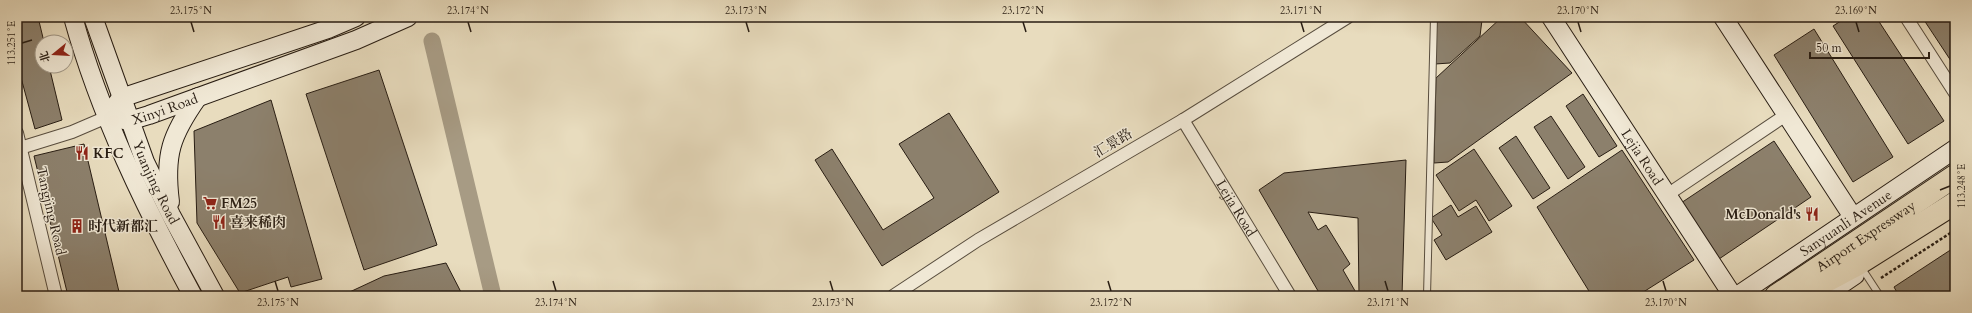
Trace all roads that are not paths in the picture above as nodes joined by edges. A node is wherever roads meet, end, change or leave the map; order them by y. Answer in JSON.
{"nodes":[{"id":1,"x":73,"y":17,"type":"edge"},
{"id":2,"x":92,"y":17,"type":"edge"},
{"id":3,"x":356,"y":17,"type":"edge"},
{"id":4,"x":408,"y":17,"type":"edge"},
{"id":5,"x":1348,"y":17,"type":"edge"},
{"id":6,"x":1434,"y":17,"type":"edge"},
{"id":7,"x":1551,"y":17,"type":"edge"},
{"id":8,"x":1723,"y":17,"type":"edge"},
{"id":9,"x":1906,"y":17,"type":"edge"},
{"id":10,"x":1955,"y":93,"type":"edge"},
{"id":11,"x":198,"y":97,"type":"junction"},
{"id":12,"x":121,"y":98,"type":"junction"},
{"id":13,"x":1786,"y":115,"type":"junction"},
{"id":14,"x":107,"y":117,"type":"junction"},
{"id":15,"x":1183,"y":120,"type":"junction"},
{"id":16,"x":129,"y":121,"type":"junction"},
{"id":17,"x":17,"y":133,"type":"edge"},
{"id":18,"x":19,"y":148,"type":"edge"},
{"id":19,"x":1955,"y":149,"type":"edge"},
{"id":20,"x":1955,"y":176,"type":"edge"},
{"id":21,"x":1667,"y":195,"type":"junction"},
{"id":22,"x":1955,"y":204,"type":"edge"},
{"id":23,"x":171,"y":215,"type":"junction"},
{"id":24,"x":1853,"y":217,"type":"junction"},
{"id":25,"x":1867,"y":277,"type":"junction"},
{"id":26,"x":56,"y":296,"type":"edge"},
{"id":27,"x":193,"y":296,"type":"edge"},
{"id":28,"x":215,"y":296,"type":"edge"},
{"id":29,"x":893,"y":296,"type":"edge"},
{"id":30,"x":1290,"y":296,"type":"edge"},
{"id":31,"x":1427,"y":296,"type":"edge"},
{"id":32,"x":1733,"y":296,"type":"edge"},
{"id":33,"x":1737,"y":296,"type":"edge"},
{"id":34,"x":1776,"y":296,"type":"edge"},
{"id":35,"x":1798,"y":296,"type":"edge"},
{"id":36,"x":1824,"y":296,"type":"edge"},
{"id":37,"x":1880,"y":296,"type":"edge"}],
"edges":[{"from":1,"to":14,"type":"street","name":"Yuanjing Road"},
{"from":2,"to":12,"type":"street","name":"Yuanjing Road"},
{"from":3,"to":12,"type":"street","name":"Xinyi Road"},
{"from":4,"to":11,"type":"street","name":"Xinyi Road"},
{"from":5,"to":15,"type":"street","name":"汇景路"},
{"from":6,"to":31,"type":"lane"},
{"from":7,"to":21,"type":"street","name":"Lejia Road"},
{"from":8,"to":13,"type":"street"},
{"from":9,"to":10,"type":"street"},
{"from":11,"to":16,"type":"street","name":"Xinyi Road"},
{"from":11,"to":23,"type":"street"},
{"from":12,"to":14,"type":"street","name":"Xinyi Road"},
{"from":12,"to":16,"type":"street","name":"Yuanjing Road"},
{"from":13,"to":21,"type":"street"},
{"from":13,"to":24,"type":"street"},
{"from":14,"to":16,"type":"street","name":"Xinyi Road"},
{"from":14,"to":18,"type":"street"},
{"from":14,"to":27,"type":"street","name":"Yuanjing Road"},
{"from":15,"to":29,"type":"street","name":"汇景路"},
{"from":15,"to":30,"type":"street","name":"Lejia Road"},
{"from":16,"to":23,"type":"street","name":"Yuanjing Road"},
{"from":17,"to":18,"type":"street","name":"Tangjing Road"},
{"from":18,"to":26,"type":"street","name":"Tangjing Road"},
{"from":19,"to":24,"type":"street","name":"Sanyuanli Avenue"},
{"from":20,"to":34,"type":"highway","name":"Airport Expressway"},
{"from":21,"to":32,"type":"street","name":"Lejia Road"},
{"from":22,"to":25,"type":"street"},
{"from":22,"to":35,"type":"highway"},
{"from":23,"to":28,"type":"street","name":"Yuanjing Road"},
{"from":24,"to":33,"type":"street","name":"Sanyuanli Avenue"},
{"from":25,"to":36,"type":"street"},
{"from":25,"to":37,"type":"lane"}]}
